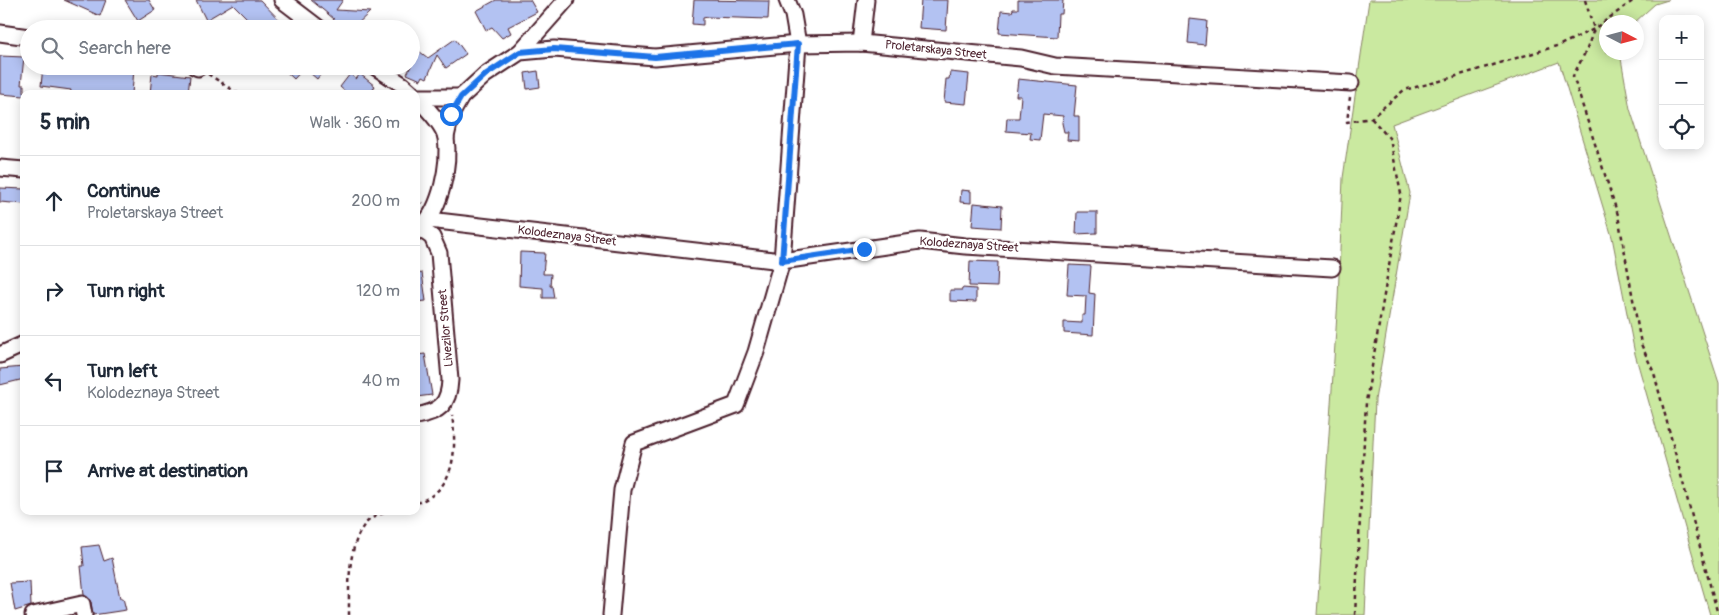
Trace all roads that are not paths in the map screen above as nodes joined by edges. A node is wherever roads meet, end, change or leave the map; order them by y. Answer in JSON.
{"nodes":[{"id":1,"x":282,"y":0,"type":"edge"},
{"id":2,"x":566,"y":0,"type":"edge"},
{"id":3,"x":787,"y":0,"type":"edge"},
{"id":4,"x":866,"y":0,"type":"edge"},
{"id":5,"x":308,"y":20,"type":"edge"},
{"id":6,"x":0,"y":33,"type":"edge"},
{"id":7,"x":20,"y":36,"type":"edge"},
{"id":8,"x":860,"y":43,"type":"junction"},
{"id":9,"x":798,"y":44,"type":"junction"},
{"id":10,"x":520,"y":52,"type":"junction"},
{"id":11,"x":388,"y":75,"type":"edge"},
{"id":12,"x":1351,"y":83,"type":"road end"},
{"id":13,"x":408,"y":90,"type":"edge"},
{"id":14,"x":420,"y":97,"type":"edge"},
{"id":15,"x":461,"y":97,"type":"junction"},
{"id":16,"x":420,"y":101,"type":"edge"},
{"id":17,"x":446,"y":137,"type":"junction"},
{"id":18,"x":0,"y":168,"type":"edge"},
{"id":19,"x":20,"y":170,"type":"edge"},
{"id":20,"x":421,"y":226,"type":"edge"},
{"id":21,"x":782,"y":261,"type":"junction"},
{"id":22,"x":1332,"y":268,"type":"dead end"},
{"id":23,"x":20,"y":346,"type":"edge"},
{"id":24,"x":0,"y":355,"type":"edge"},
{"id":25,"x":420,"y":415,"type":"edge"},
{"id":26,"x":83,"y":609,"type":"edge"},
{"id":27,"x":33,"y":615,"type":"edge"},
{"id":28,"x":611,"y":615,"type":"edge"}],
"edges":[{"from":1,"to":5,"type":"street"},
{"from":2,"to":10,"type":"street","name":"Proletarskaya Street"},
{"from":3,"to":9,"type":"street"},
{"from":4,"to":8,"type":"street"},
{"from":6,"to":7,"type":"street"},
{"from":8,"to":9,"type":"street","name":"Proletarskaya Street"},
{"from":8,"to":12,"type":"street","name":"Proletarskaya Street"},
{"from":9,"to":10,"type":"street","name":"Proletarskaya Street"},
{"from":9,"to":21,"type":"street"},
{"from":10,"to":15,"type":"street","name":"Proletarskaya Street"},
{"from":11,"to":13,"type":"street"},
{"from":14,"to":15,"type":"street"},
{"from":15,"to":17,"type":"street","name":"Proletarskaya Street"},
{"from":16,"to":17,"type":"street"},
{"from":17,"to":20,"type":"street","name":"Proletarskaya Street"},
{"from":18,"to":19,"type":"street"},
{"from":20,"to":21,"type":"street","name":"Kolodeznaya Street"},
{"from":20,"to":25,"type":"street","name":"Livezilor Street"},
{"from":21,"to":22,"type":"street","name":"Kolodeznaya Street"},
{"from":21,"to":28,"type":"street"},
{"from":23,"to":24,"type":"street"},
{"from":26,"to":27,"type":"street"}]}
